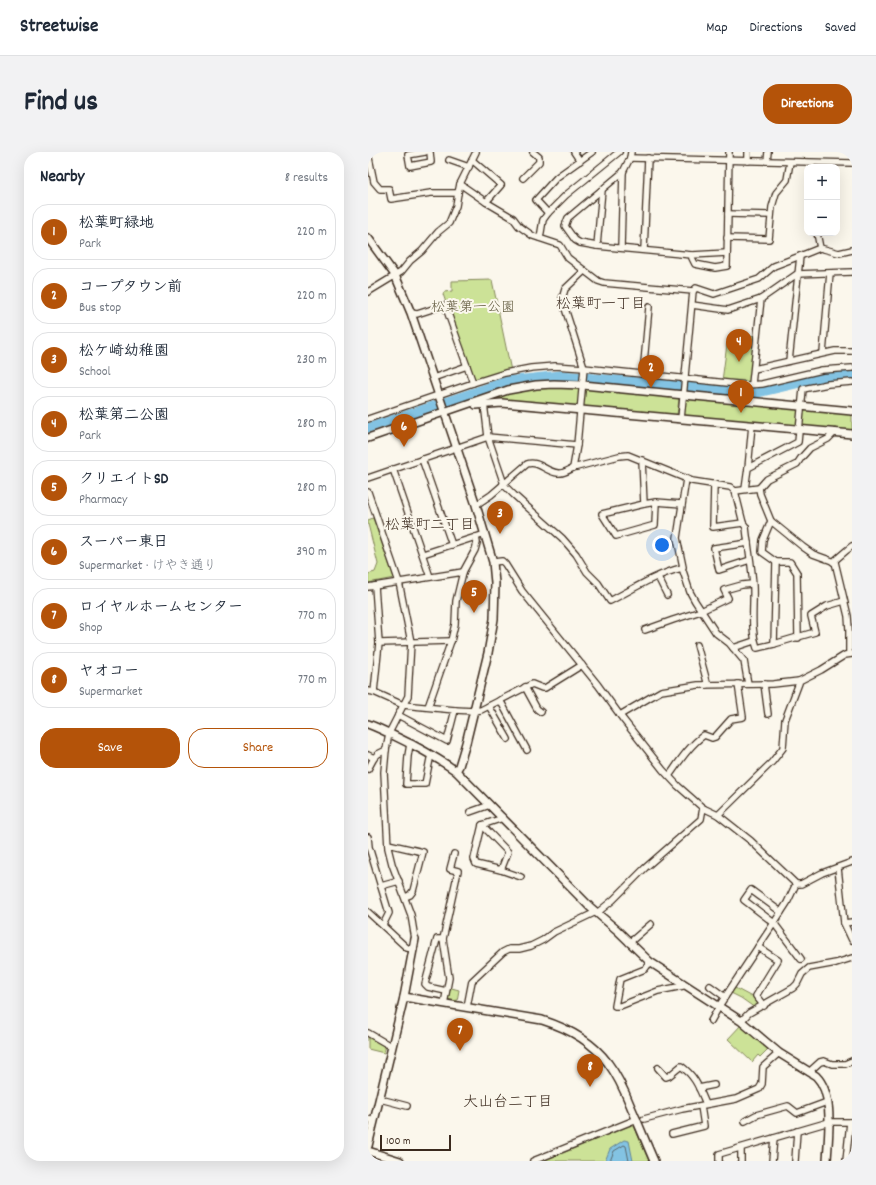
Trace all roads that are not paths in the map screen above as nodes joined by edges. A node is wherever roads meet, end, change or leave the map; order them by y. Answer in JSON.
{"nodes":[{"id":1,"x":425,"y":152,"type":"edge"},
{"id":2,"x":430,"y":152,"type":"edge"},
{"id":3,"x":476,"y":152,"type":"edge"},
{"id":4,"x":533,"y":152,"type":"edge"},
{"id":5,"x":574,"y":152,"type":"edge"},
{"id":6,"x":592,"y":152,"type":"edge"},
{"id":7,"x":608,"y":152,"type":"edge"},
{"id":8,"x":619,"y":152,"type":"edge"},
{"id":9,"x":635,"y":152,"type":"edge"},
{"id":10,"x":729,"y":152,"type":"edge"},
{"id":11,"x":748,"y":152,"type":"edge"},
{"id":12,"x":768,"y":152,"type":"edge"},
{"id":13,"x":368,"y":153,"type":"edge"},
{"id":14,"x":630,"y":156,"type":"edge"},
{"id":15,"x":613,"y":157,"type":"junction"},
{"id":16,"x":648,"y":158,"type":"junction"},
{"id":17,"x":449,"y":160,"type":"dead end"},
{"id":18,"x":472,"y":160,"type":"junction"},
{"id":19,"x":728,"y":160,"type":"junction"},
{"id":20,"x":580,"y":161,"type":"junction"},
{"id":21,"x":748,"y":161,"type":"junction"},
{"id":22,"x":767,"y":161,"type":"junction"},
{"id":23,"x":790,"y":162,"type":"junction"},
{"id":24,"x":852,"y":163,"type":"edge"},
{"id":25,"x":469,"y":166,"type":"junction"},
{"id":26,"x":623,"y":172,"type":"junction"},
{"id":27,"x":523,"y":178,"type":"dead end"},
{"id":28,"x":460,"y":184,"type":"junction"},
{"id":29,"x":602,"y":190,"type":"junction"},
{"id":30,"x":458,"y":193,"type":"junction"},
{"id":31,"x":486,"y":202,"type":"junction"},
{"id":32,"x":548,"y":213,"type":"junction"},
{"id":33,"x":728,"y":214,"type":"junction"},
{"id":34,"x":771,"y":215,"type":"junction"},
{"id":35,"x":818,"y":236,"type":"edge"},
{"id":36,"x":368,"y":238,"type":"edge"},
{"id":37,"x":540,"y":238,"type":"junction"},
{"id":38,"x":727,"y":238,"type":"junction"},
{"id":39,"x":597,"y":246,"type":"junction"},
{"id":40,"x":620,"y":248,"type":"junction"},
{"id":41,"x":820,"y":248,"type":"junction"},
{"id":42,"x":644,"y":250,"type":"junction"},
{"id":43,"x":852,"y":250,"type":"edge"},
{"id":44,"x":727,"y":253,"type":"junction"},
{"id":45,"x":692,"y":255,"type":"junction"},
{"id":46,"x":800,"y":256,"type":"junction"},
{"id":47,"x":584,"y":271,"type":"junction"},
{"id":48,"x":852,"y":272,"type":"edge"},
{"id":49,"x":830,"y":273,"type":"junction"},
{"id":50,"x":797,"y":274,"type":"junction"},
{"id":51,"x":395,"y":275,"type":"junction"},
{"id":52,"x":693,"y":291,"type":"junction"},
{"id":53,"x":368,"y":292,"type":"edge"},
{"id":54,"x":761,"y":299,"type":"junction"},
{"id":55,"x":692,"y":305,"type":"junction"},
{"id":56,"x":649,"y":307,"type":"dead end"},
{"id":57,"x":411,"y":313,"type":"junction"},
{"id":58,"x":852,"y":352,"type":"edge"},
{"id":59,"x":823,"y":353,"type":"junction"},
{"id":60,"x":789,"y":361,"type":"junction"},
{"id":61,"x":467,"y":366,"type":"junction"},
{"id":62,"x":852,"y":368,"type":"edge"},
{"id":63,"x":754,"y":369,"type":"junction"},
{"id":64,"x":584,"y":370,"type":"junction"},
{"id":65,"x":643,"y":374,"type":"junction"},
{"id":66,"x":433,"y":378,"type":"junction"},
{"id":67,"x":685,"y":380,"type":"junction"},
{"id":68,"x":852,"y":382,"type":"edge"},
{"id":69,"x":583,"y":383,"type":"junction"},
{"id":70,"x":473,"y":384,"type":"junction"},
{"id":71,"x":752,"y":384,"type":"junction"},
{"id":72,"x":684,"y":393,"type":"junction"},
{"id":73,"x":439,"y":396,"type":"junction"},
{"id":74,"x":484,"y":403,"type":"junction"},
{"id":75,"x":801,"y":406,"type":"junction"},
{"id":76,"x":444,"y":409,"type":"junction"},
{"id":77,"x":580,"y":410,"type":"junction"},
{"id":78,"x":852,"y":411,"type":"edge"},
{"id":79,"x":368,"y":419,"type":"edge"},
{"id":80,"x":681,"y":419,"type":"junction"},
{"id":81,"x":752,"y":425,"type":"junction"},
{"id":82,"x":799,"y":430,"type":"junction"},
{"id":83,"x":835,"y":432,"type":"junction"},
{"id":84,"x":852,"y":434,"type":"edge"},
{"id":85,"x":488,"y":437,"type":"junction"},
{"id":86,"x":368,"y":438,"type":"edge"},
{"id":87,"x":577,"y":445,"type":"junction"},
{"id":88,"x":457,"y":448,"type":"junction"},
{"id":89,"x":422,"y":459,"type":"junction"},
{"id":90,"x":642,"y":460,"type":"junction"},
{"id":91,"x":573,"y":468,"type":"junction"},
{"id":92,"x":748,"y":468,"type":"junction"},
{"id":93,"x":393,"y":470,"type":"junction"},
{"id":94,"x":368,"y":478,"type":"edge"},
{"id":95,"x":686,"y":479,"type":"junction"},
{"id":96,"x":504,"y":484,"type":"junction"},
{"id":97,"x":714,"y":484,"type":"junction"},
{"id":98,"x":759,"y":488,"type":"junction"},
{"id":99,"x":745,"y":489,"type":"junction"},
{"id":100,"x":735,"y":491,"type":"junction"},
{"id":101,"x":368,"y":492,"type":"edge"},
{"id":102,"x":656,"y":502,"type":"junction"},
{"id":103,"x":644,"y":504,"type":"junction"},
{"id":104,"x":682,"y":504,"type":"junction"},
{"id":105,"x":476,"y":505,"type":"junction"},
{"id":106,"x":771,"y":521,"type":"junction"},
{"id":107,"x":743,"y":523,"type":"junction"},
{"id":108,"x":486,"y":534,"type":"junction"},
{"id":109,"x":476,"y":537,"type":"junction"},
{"id":110,"x":748,"y":543,"type":"junction"},
{"id":111,"x":452,"y":545,"type":"junction"},
{"id":112,"x":852,"y":546,"type":"edge"},
{"id":113,"x":422,"y":554,"type":"junction"},
{"id":114,"x":750,"y":560,"type":"junction"},
{"id":115,"x":493,"y":562,"type":"junction"},
{"id":116,"x":776,"y":562,"type":"junction"},
{"id":117,"x":833,"y":562,"type":"junction"},
{"id":118,"x":682,"y":568,"type":"junction"},
{"id":119,"x":463,"y":572,"type":"junction"},
{"id":120,"x":658,"y":576,"type":"junction"},
{"id":121,"x":430,"y":578,"type":"junction"},
{"id":122,"x":399,"y":582,"type":"junction"},
{"id":123,"x":752,"y":584,"type":"junction"},
{"id":124,"x":375,"y":586,"type":"junction"},
{"id":125,"x":368,"y":587,"type":"edge"},
{"id":126,"x":667,"y":595,"type":"dead end"},
{"id":127,"x":844,"y":601,"type":"junction"},
{"id":128,"x":701,"y":611,"type":"junction"},
{"id":129,"x":645,"y":630,"type":"dead end"},
{"id":130,"x":851,"y":630,"type":"edge"},
{"id":131,"x":798,"y":638,"type":"junction"},
{"id":132,"x":451,"y":641,"type":"junction"},
{"id":133,"x":754,"y":641,"type":"junction"},
{"id":134,"x":411,"y":642,"type":"junction"},
{"id":135,"x":379,"y":643,"type":"junction"},
{"id":136,"x":697,"y":644,"type":"dead end"},
{"id":137,"x":774,"y":644,"type":"junction"},
{"id":138,"x":733,"y":648,"type":"junction"},
{"id":139,"x":850,"y":654,"type":"edge"},
{"id":140,"x":582,"y":665,"type":"junction"},
{"id":141,"x":799,"y":681,"type":"junction"},
{"id":142,"x":738,"y":684,"type":"junction"},
{"id":143,"x":748,"y":684,"type":"junction"},
{"id":144,"x":764,"y":684,"type":"junction"},
{"id":145,"x":706,"y":685,"type":"junction"},
{"id":146,"x":525,"y":687,"type":"junction"},
{"id":147,"x":371,"y":691,"type":"edge"},
{"id":148,"x":500,"y":700,"type":"junction"},
{"id":149,"x":403,"y":705,"type":"junction"},
{"id":150,"x":489,"y":706,"type":"junction"},
{"id":151,"x":428,"y":707,"type":"junction"},
{"id":152,"x":455,"y":710,"type":"junction"},
{"id":153,"x":474,"y":711,"type":"junction"},
{"id":154,"x":541,"y":712,"type":"dead end"},
{"id":155,"x":768,"y":714,"type":"dead end"},
{"id":156,"x":398,"y":715,"type":"junction"},
{"id":157,"x":620,"y":715,"type":"junction"},
{"id":158,"x":368,"y":724,"type":"edge"},
{"id":159,"x":389,"y":732,"type":"junction"},
{"id":160,"x":508,"y":740,"type":"dead end"},
{"id":161,"x":410,"y":744,"type":"junction"},
{"id":162,"x":386,"y":750,"type":"junction"},
{"id":163,"x":527,"y":750,"type":"dead end"},
{"id":164,"x":432,"y":755,"type":"junction"},
{"id":165,"x":371,"y":756,"type":"edge"},
{"id":166,"x":368,"y":769,"type":"edge"},
{"id":167,"x":456,"y":771,"type":"junction"},
{"id":168,"x":669,"y":776,"type":"junction"},
{"id":169,"x":489,"y":804,"type":"junction"},
{"id":170,"x":703,"y":808,"type":"junction"},
{"id":171,"x":710,"y":811,"type":"junction"},
{"id":172,"x":470,"y":812,"type":"dead end"},
{"id":173,"x":718,"y":815,"type":"junction"},
{"id":174,"x":502,"y":816,"type":"junction"},
{"id":175,"x":701,"y":819,"type":"junction"},
{"id":176,"x":482,"y":825,"type":"junction"},
{"id":177,"x":368,"y":837,"type":"edge"},
{"id":178,"x":388,"y":844,"type":"junction"},
{"id":179,"x":368,"y":848,"type":"edge"},
{"id":180,"x":454,"y":854,"type":"dead end"},
{"id":181,"x":852,"y":862,"type":"edge"},
{"id":182,"x":838,"y":868,"type":"junction"},
{"id":183,"x":501,"y":870,"type":"junction"},
{"id":184,"x":521,"y":877,"type":"dead end"},
{"id":185,"x":399,"y":881,"type":"junction"},
{"id":186,"x":796,"y":884,"type":"junction"},
{"id":187,"x":381,"y":886,"type":"junction"},
{"id":188,"x":405,"y":897,"type":"junction"},
{"id":189,"x":368,"y":912,"type":"edge"},
{"id":190,"x":781,"y":912,"type":"junction"},
{"id":191,"x":596,"y":913,"type":"junction"},
{"id":192,"x":852,"y":922,"type":"edge"},
{"id":193,"x":774,"y":923,"type":"junction"},
{"id":194,"x":844,"y":923,"type":"junction"},
{"id":195,"x":652,"y":924,"type":"dead end"},
{"id":196,"x":383,"y":925,"type":"junction"},
{"id":197,"x":415,"y":939,"type":"joint"},
{"id":198,"x":443,"y":939,"type":"junction"},
{"id":199,"x":852,"y":940,"type":"edge"},
{"id":200,"x":629,"y":942,"type":"junction"},
{"id":201,"x":758,"y":947,"type":"junction"},
{"id":202,"x":414,"y":949,"type":"junction"},
{"id":203,"x":852,"y":958,"type":"edge"},
{"id":204,"x":801,"y":959,"type":"dead end"},
{"id":205,"x":650,"y":962,"type":"junction"},
{"id":206,"x":684,"y":984,"type":"junction"},
{"id":207,"x":710,"y":986,"type":"dead end"},
{"id":208,"x":446,"y":991,"type":"junction"},
{"id":209,"x":404,"y":997,"type":"junction"},
{"id":210,"x":725,"y":997,"type":"junction"},
{"id":211,"x":444,"y":1004,"type":"junction"},
{"id":212,"x":764,"y":1006,"type":"junction"},
{"id":213,"x":467,"y":1007,"type":"junction"},
{"id":214,"x":719,"y":1007,"type":"junction"},
{"id":215,"x":711,"y":1021,"type":"dead end"},
{"id":216,"x":741,"y":1021,"type":"junction"},
{"id":217,"x":368,"y":1033,"type":"edge"},
{"id":218,"x":392,"y":1046,"type":"junction"},
{"id":219,"x":779,"y":1053,"type":"junction"},
{"id":220,"x":852,"y":1061,"type":"edge"},
{"id":221,"x":658,"y":1068,"type":"dead end"},
{"id":222,"x":809,"y":1072,"type":"junction"},
{"id":223,"x":714,"y":1085,"type":"dead end"},
{"id":224,"x":699,"y":1088,"type":"junction"},
{"id":225,"x":380,"y":1099,"type":"junction"},
{"id":226,"x":827,"y":1102,"type":"junction"},
{"id":227,"x":703,"y":1105,"type":"junction"},
{"id":228,"x":407,"y":1106,"type":"dead end"},
{"id":229,"x":640,"y":1119,"type":"junction"},
{"id":230,"x":371,"y":1120,"type":"edge"},
{"id":231,"x":745,"y":1121,"type":"dead end"},
{"id":232,"x":829,"y":1122,"type":"junction"},
{"id":233,"x":851,"y":1122,"type":"edge"},
{"id":234,"x":797,"y":1131,"type":"junction"},
{"id":235,"x":672,"y":1134,"type":"dead end"},
{"id":236,"x":774,"y":1138,"type":"junction"},
{"id":237,"x":368,"y":1146,"type":"edge"},
{"id":238,"x":741,"y":1148,"type":"junction"},
{"id":239,"x":368,"y":1151,"type":"edge"},
{"id":240,"x":400,"y":1161,"type":"edge"},
{"id":241,"x":533,"y":1161,"type":"edge"},
{"id":242,"x":654,"y":1161,"type":"edge"},
{"id":243,"x":719,"y":1161,"type":"edge"},
{"id":244,"x":741,"y":1161,"type":"edge"},
{"id":245,"x":772,"y":1161,"type":"edge"},
{"id":246,"x":795,"y":1161,"type":"edge"},
{"id":247,"x":827,"y":1161,"type":"edge"},
{"id":248,"x":846,"y":1161,"type":"edge"}],
"edges":[{"from":1,"to":2,"type":"street"},
{"from":3,"to":18,"type":"street"},
{"from":4,"to":27,"type":"street"},
{"from":5,"to":20,"type":"street"},
{"from":6,"to":20,"type":"street"},
{"from":7,"to":15,"type":"street"},
{"from":8,"to":15,"type":"street"},
{"from":9,"to":14,"type":"street"},
{"from":10,"to":19,"type":"street"},
{"from":11,"to":21,"type":"street"},
{"from":12,"to":22,"type":"street"},
{"from":13,"to":30,"type":"street"},
{"from":14,"to":16,"type":"street"},
{"from":14,"to":26,"type":"street"},
{"from":15,"to":32,"type":"street"},
{"from":16,"to":19,"type":"street"},
{"from":16,"to":42,"type":"street"},
{"from":17,"to":25,"type":"street"},
{"from":18,"to":25,"type":"street"},
{"from":18,"to":31,"type":"street"},
{"from":19,"to":21,"type":"street"},
{"from":19,"to":33,"type":"street"},
{"from":20,"to":32,"type":"street"},
{"from":21,"to":22,"type":"street"},
{"from":22,"to":23,"type":"street"},
{"from":23,"to":24,"type":"street"},
{"from":23,"to":34,"type":"street"},
{"from":25,"to":28,"type":"street"},
{"from":26,"to":29,"type":"street"},
{"from":26,"to":40,"type":"street"},
{"from":28,"to":30,"type":"street"},
{"from":28,"to":31,"type":"street"},
{"from":29,"to":39,"type":"street"},
{"from":29,"to":39,"type":"street"},
{"from":30,"to":51,"type":"street"},
{"from":31,"to":37,"type":"street"},
{"from":32,"to":37,"type":"street"},
{"from":33,"to":34,"type":"street"},
{"from":33,"to":38,"type":"street"},
{"from":34,"to":38,"type":"street"},
{"from":35,"to":41,"type":"street"},
{"from":36,"to":51,"type":"street"},
{"from":37,"to":47,"type":"street"},
{"from":38,"to":44,"type":"street"},
{"from":39,"to":40,"type":"street"},
{"from":40,"to":42,"type":"street"},
{"from":41,"to":43,"type":"street"},
{"from":41,"to":46,"type":"street"},
{"from":42,"to":45,"type":"street"},
{"from":44,"to":45,"type":"street"},
{"from":44,"to":45,"type":"street"},
{"from":46,"to":50,"type":"street"},
{"from":46,"to":52,"type":"street"},
{"from":47,"to":52,"type":"street"},
{"from":47,"to":64,"type":"street"},
{"from":48,"to":49,"type":"street"},
{"from":49,"to":50,"type":"street"},
{"from":49,"to":59,"type":"street"},
{"from":50,"to":54,"type":"street"},
{"from":50,"to":60,"type":"street"},
{"from":51,"to":53,"type":"street"},
{"from":51,"to":57,"type":"street"},
{"from":52,"to":55,"type":"street"},
{"from":54,"to":55,"type":"street"},
{"from":54,"to":63,"type":"street"},
{"from":55,"to":67,"type":"street"},
{"from":56,"to":65,"type":"street"},
{"from":57,"to":61,"type":"street"},
{"from":57,"to":66,"type":"street"},
{"from":58,"to":59,"type":"street"},
{"from":59,"to":60,"type":"street"},
{"from":60,"to":63,"type":"street"},
{"from":61,"to":66,"type":"street"},
{"from":61,"to":70,"type":"street"},
{"from":62,"to":71,"type":"street"},
{"from":63,"to":71,"type":"street"},
{"from":64,"to":65,"type":"street"},
{"from":64,"to":69,"type":"street"},
{"from":64,"to":70,"type":"street"},
{"from":65,"to":67,"type":"street"},
{"from":66,"to":73,"type":"street"},
{"from":67,"to":71,"type":"street"},
{"from":67,"to":72,"type":"street"},
{"from":68,"to":75,"type":"street"},
{"from":69,"to":72,"type":"street"},
{"from":69,"to":76,"type":"street"},
{"from":69,"to":77,"type":"street"},
{"from":70,"to":73,"type":"street"},
{"from":72,"to":75,"type":"street"},
{"from":72,"to":80,"type":"street"},
{"from":73,"to":76,"type":"street"},
{"from":73,"to":79,"type":"street"},
{"from":74,"to":76,"type":"street"},
{"from":74,"to":77,"type":"street"},
{"from":74,"to":85,"type":"street"},
{"from":75,"to":78,"type":"street"},
{"from":75,"to":82,"type":"street"},
{"from":76,"to":86,"type":"street"},
{"from":76,"to":88,"type":"street"},
{"from":77,"to":80,"type":"street"},
{"from":77,"to":87,"type":"street"},
{"from":80,"to":81,"type":"street"},
{"from":81,"to":82,"type":"street"},
{"from":81,"to":92,"type":"street"},
{"from":82,"to":83,"type":"street"},
{"from":82,"to":92,"type":"street"},
{"from":83,"to":84,"type":"street"},
{"from":83,"to":98,"type":"street"},
{"from":85,"to":87,"type":"street"},
{"from":85,"to":88,"type":"street"},
{"from":85,"to":96,"type":"street"},
{"from":87,"to":91,"type":"street"},
{"from":88,"to":89,"type":"street"},
{"from":88,"to":105,"type":"street"},
{"from":89,"to":93,"type":"street"},
{"from":89,"to":111,"type":"street"},
{"from":90,"to":91,"type":"street"},
{"from":90,"to":95,"type":"street"},
{"from":90,"to":103,"type":"street"},
{"from":91,"to":96,"type":"street"},
{"from":92,"to":99,"type":"street"},
{"from":93,"to":94,"type":"street"},
{"from":93,"to":113,"type":"street"},
{"from":95,"to":97,"type":"street"},
{"from":95,"to":104,"type":"street"},
{"from":96,"to":105,"type":"street"},
{"from":96,"to":120,"type":"street"},
{"from":97,"to":100,"type":"street"},
{"from":97,"to":107,"type":"street"},
{"from":98,"to":99,"type":"street"},
{"from":98,"to":106,"type":"street"},
{"from":99,"to":100,"type":"street"},
{"from":100,"to":107,"type":"street"},
{"from":101,"to":122,"type":"street"},
{"from":102,"to":103,"type":"street"},
{"from":102,"to":103,"type":"street"},
{"from":102,"to":104,"type":"street"},
{"from":104,"to":118,"type":"street"},
{"from":105,"to":108,"type":"street"},
{"from":106,"to":116,"type":"street"},
{"from":106,"to":117,"type":"street"},
{"from":107,"to":110,"type":"street"},
{"from":108,"to":109,"type":"street"},
{"from":108,"to":115,"type":"street"},
{"from":109,"to":111,"type":"street"},
{"from":109,"to":119,"type":"street"},
{"from":110,"to":114,"type":"street"},
{"from":110,"to":114,"type":"street"},
{"from":111,"to":113,"type":"street"},
{"from":112,"to":117,"type":"street"},
{"from":113,"to":121,"type":"street"},
{"from":114,"to":123,"type":"street"},
{"from":115,"to":140,"type":"street"},
{"from":115,"to":153,"type":"street"},
{"from":116,"to":131,"type":"street"},
{"from":116,"to":137,"type":"street"},
{"from":117,"to":127,"type":"street"},
{"from":118,"to":120,"type":"street"},
{"from":118,"to":128,"type":"street"},
{"from":119,"to":121,"type":"street"},
{"from":119,"to":132,"type":"street"},
{"from":120,"to":126,"type":"street"},
{"from":121,"to":122,"type":"street"},
{"from":122,"to":124,"type":"street"},
{"from":122,"to":134,"type":"street"},
{"from":123,"to":128,"type":"street"},
{"from":123,"to":133,"type":"street"},
{"from":124,"to":125,"type":"street"},
{"from":124,"to":135,"type":"street"},
{"from":127,"to":130,"type":"street"},
{"from":127,"to":131,"type":"street"},
{"from":128,"to":129,"type":"street"},
{"from":128,"to":138,"type":"street"},
{"from":130,"to":139,"type":"street"},
{"from":131,"to":137,"type":"street"},
{"from":132,"to":134,"type":"street"},
{"from":132,"to":151,"type":"street"},
{"from":133,"to":137,"type":"street"},
{"from":133,"to":138,"type":"street"},
{"from":134,"to":135,"type":"street"},
{"from":134,"to":149,"type":"street"},
{"from":135,"to":147,"type":"street"},
{"from":136,"to":145,"type":"street"},
{"from":138,"to":143,"type":"street"},
{"from":139,"to":141,"type":"street"},
{"from":140,"to":146,"type":"street"},
{"from":140,"to":157,"type":"street"},
{"from":141,"to":144,"type":"street"},
{"from":141,"to":173,"type":"street"},
{"from":142,"to":143,"type":"street"},
{"from":142,"to":145,"type":"street"},
{"from":142,"to":168,"type":"street"},
{"from":143,"to":144,"type":"street"},
{"from":144,"to":155,"type":"street"},
{"from":145,"to":157,"type":"street"},
{"from":146,"to":148,"type":"street"},
{"from":146,"to":154,"type":"street"},
{"from":147,"to":149,"type":"street"},
{"from":148,"to":150,"type":"street"},
{"from":148,"to":163,"type":"street"},
{"from":149,"to":151,"type":"street"},
{"from":149,"to":156,"type":"street"},
{"from":150,"to":153,"type":"street"},
{"from":150,"to":160,"type":"street"},
{"from":151,"to":152,"type":"street"},
{"from":152,"to":153,"type":"street"},
{"from":152,"to":156,"type":"street"},
{"from":153,"to":167,"type":"street"},
{"from":156,"to":159,"type":"street"},
{"from":157,"to":168,"type":"street"},
{"from":158,"to":159,"type":"street"},
{"from":159,"to":161,"type":"street"},
{"from":159,"to":162,"type":"street"},
{"from":161,"to":164,"type":"street"},
{"from":161,"to":164,"type":"street"},
{"from":162,"to":165,"type":"street"},
{"from":162,"to":178,"type":"street"},
{"from":164,"to":167,"type":"street"},
{"from":165,"to":166,"type":"street"},
{"from":167,"to":169,"type":"street"},
{"from":168,"to":170,"type":"street"},
{"from":169,"to":172,"type":"street"},
{"from":169,"to":174,"type":"street"},
{"from":170,"to":171,"type":"street"},
{"from":170,"to":175,"type":"street"},
{"from":171,"to":173,"type":"street"},
{"from":171,"to":175,"type":"street"},
{"from":173,"to":186,"type":"street"},
{"from":174,"to":176,"type":"street"},
{"from":174,"to":191,"type":"street"},
{"from":175,"to":191,"type":"street"},
{"from":176,"to":183,"type":"street"},
{"from":176,"to":183,"type":"street"},
{"from":177,"to":179,"type":"street"},
{"from":178,"to":185,"type":"street"},
{"from":178,"to":188,"type":"street"},
{"from":179,"to":187,"type":"street"},
{"from":180,"to":198,"type":"street"},
{"from":181,"to":182,"type":"street"},
{"from":182,"to":186,"type":"street"},
{"from":182,"to":194,"type":"street"},
{"from":183,"to":184,"type":"street"},
{"from":185,"to":187,"type":"street"},
{"from":185,"to":188,"type":"street"},
{"from":186,"to":190,"type":"street"},
{"from":187,"to":196,"type":"street"},
{"from":188,"to":197,"type":"street"},
{"from":189,"to":196,"type":"street"},
{"from":190,"to":193,"type":"street"},
{"from":190,"to":193,"type":"street"},
{"from":191,"to":200,"type":"street"},
{"from":191,"to":213,"type":"street"},
{"from":192,"to":194,"type":"street"},
{"from":193,"to":201,"type":"street"},
{"from":193,"to":204,"type":"street"},
{"from":194,"to":199,"type":"street"},
{"from":195,"to":200,"type":"street"},
{"from":196,"to":202,"type":"street"},
{"from":197,"to":202,"type":"street"},
{"from":198,"to":208,"type":"street"},
{"from":198,"to":208,"type":"street"},
{"from":200,"to":205,"type":"street"},
{"from":201,"to":210,"type":"street"},
{"from":201,"to":212,"type":"street"},
{"from":202,"to":209,"type":"street"},
{"from":203,"to":212,"type":"street"},
{"from":205,"to":206,"type":"street"},
{"from":205,"to":206,"type":"street"},
{"from":206,"to":214,"type":"street"},
{"from":207,"to":210,"type":"street"},
{"from":208,"to":211,"type":"street"},
{"from":209,"to":211,"type":"street"},
{"from":209,"to":218,"type":"street"},
{"from":210,"to":214,"type":"street"},
{"from":211,"to":213,"type":"street"},
{"from":212,"to":216,"type":"street"},
{"from":213,"to":229,"type":"street"},
{"from":214,"to":215,"type":"street"},
{"from":214,"to":216,"type":"street"},
{"from":216,"to":219,"type":"street"},
{"from":217,"to":218,"type":"street"},
{"from":218,"to":225,"type":"street"},
{"from":219,"to":222,"type":"street"},
{"from":219,"to":227,"type":"street"},
{"from":220,"to":222,"type":"street"},
{"from":221,"to":224,"type":"street"},
{"from":222,"to":226,"type":"street"},
{"from":223,"to":224,"type":"street"},
{"from":224,"to":227,"type":"street"},
{"from":225,"to":228,"type":"street"},
{"from":225,"to":230,"type":"street"},
{"from":226,"to":231,"type":"street"},
{"from":226,"to":232,"type":"street"},
{"from":227,"to":229,"type":"street"},
{"from":227,"to":235,"type":"street"},
{"from":229,"to":241,"type":"street"},
{"from":229,"to":242,"type":"street"},
{"from":230,"to":237,"type":"street"},
{"from":232,"to":233,"type":"street"},
{"from":232,"to":234,"type":"street"},
{"from":232,"to":247,"type":"street"},
{"from":233,"to":248,"type":"street"},
{"from":234,"to":236,"type":"street"},
{"from":234,"to":246,"type":"street"},
{"from":236,"to":238,"type":"street"},
{"from":236,"to":245,"type":"street"},
{"from":238,"to":243,"type":"street"},
{"from":238,"to":244,"type":"street"},
{"from":239,"to":240,"type":"street"}]}
